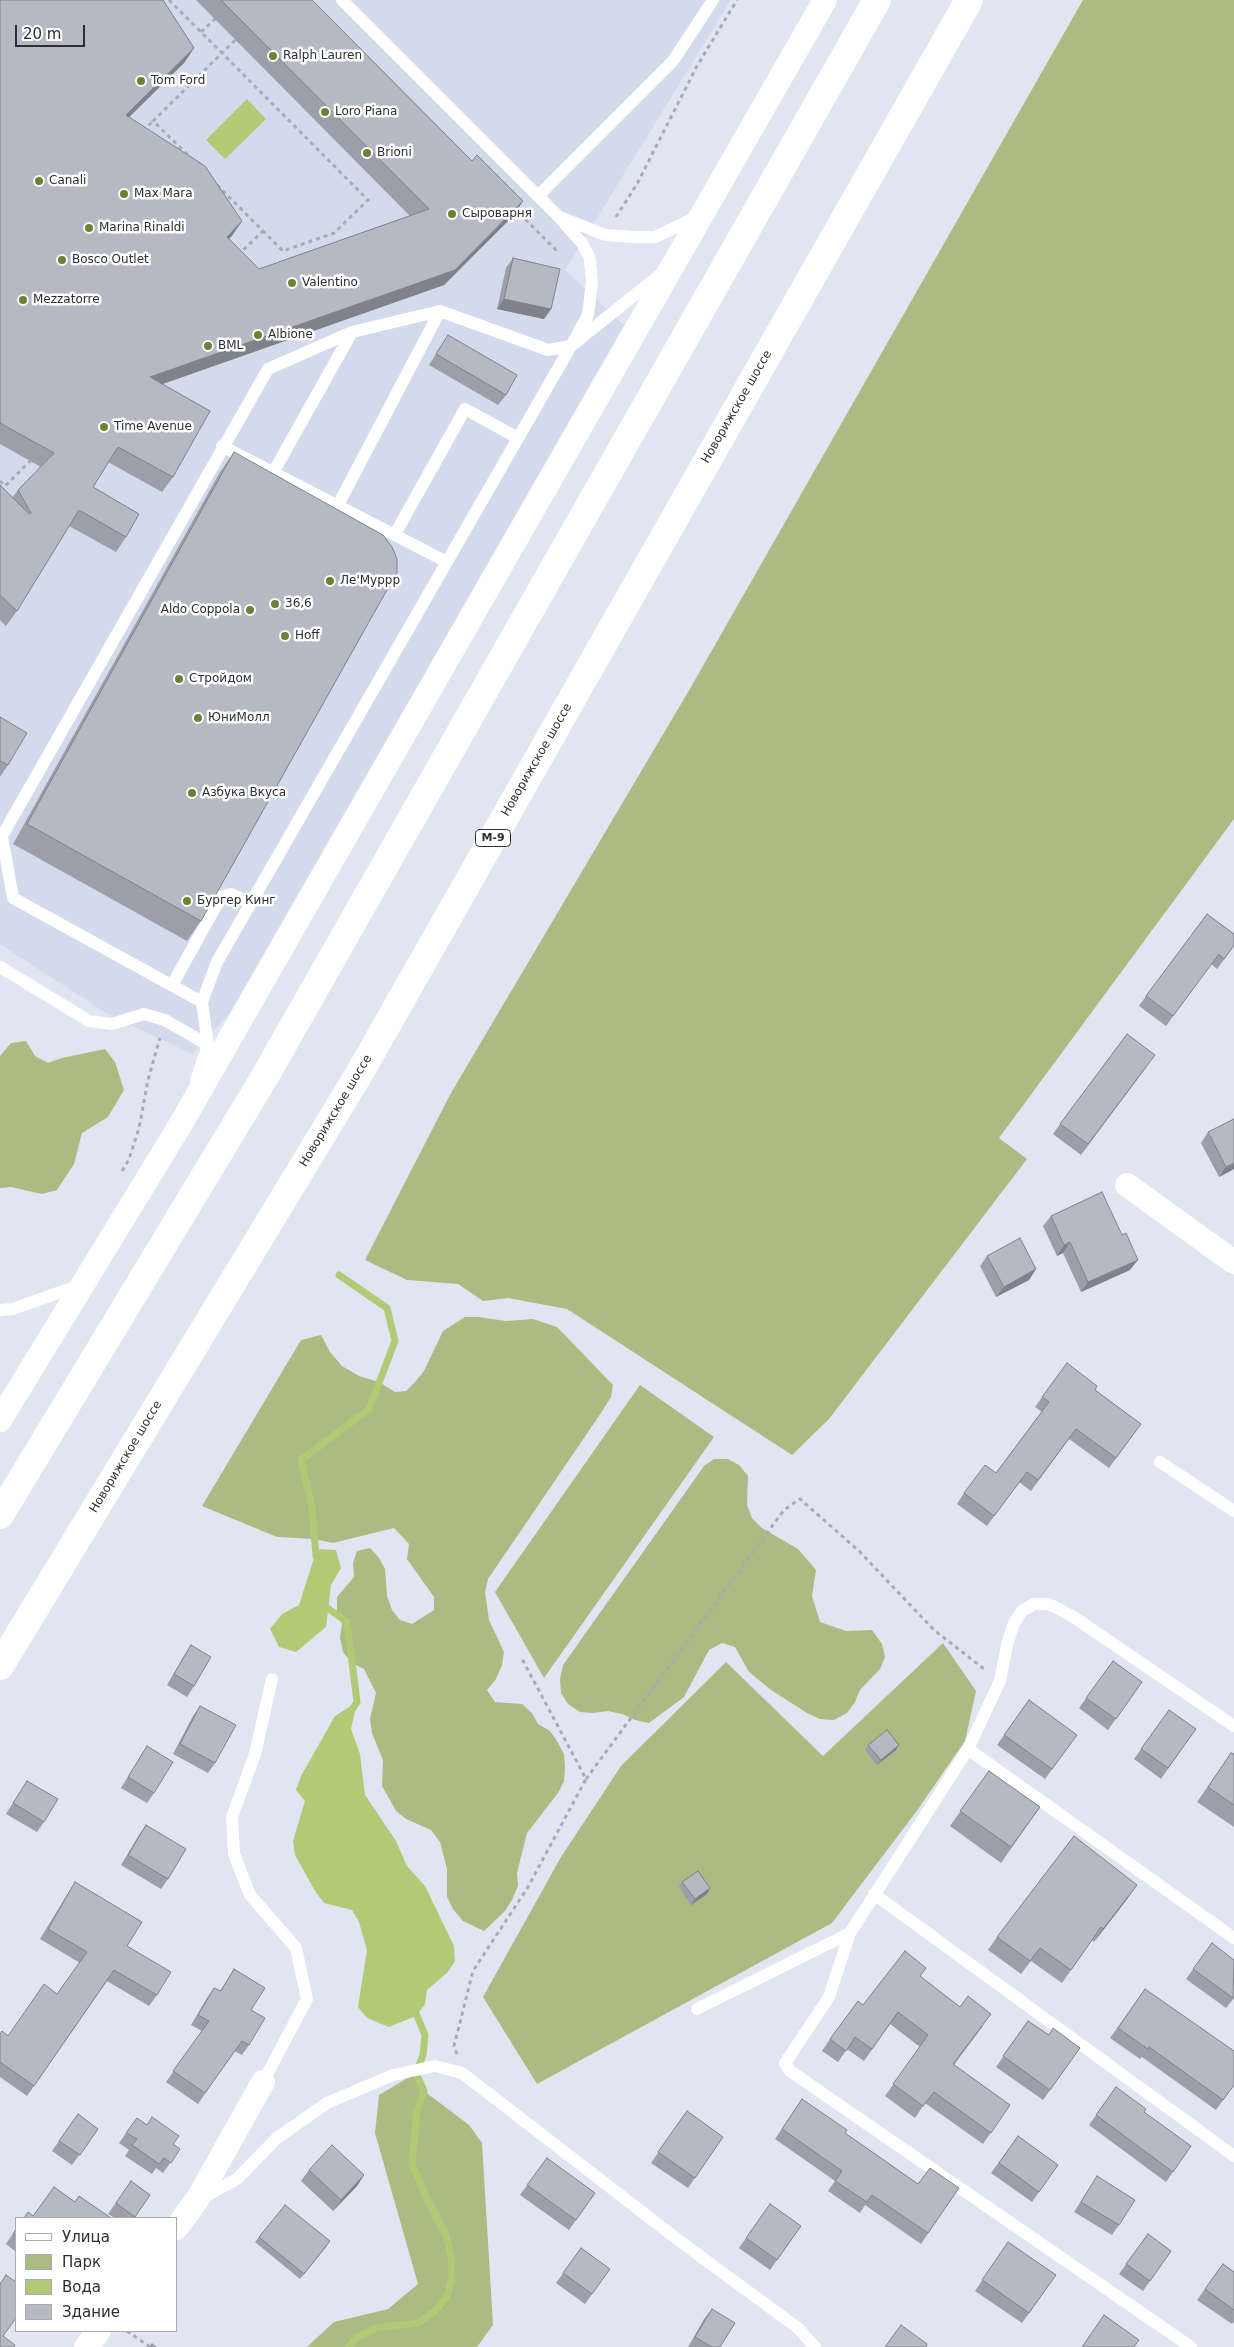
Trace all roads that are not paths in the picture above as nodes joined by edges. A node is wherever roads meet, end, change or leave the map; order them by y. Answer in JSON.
{"nodes":[{"id":1,"x":342,"y":0,"type":"edge"},
{"id":2,"x":713,"y":0,"type":"edge"},
{"id":3,"x":825,"y":0,"type":"edge"},
{"id":4,"x":877,"y":0,"type":"edge"},
{"id":5,"x":969,"y":0,"type":"edge"},
{"id":6,"x":538,"y":196,"type":"junction"},
{"id":7,"x":704,"y":213,"type":"junction"},
{"id":8,"x":558,"y":216,"type":"junction"},
{"id":9,"x":677,"y":261,"type":"junction"},
{"id":10,"x":440,"y":311,"type":"junction"},
{"id":11,"x":352,"y":332,"type":"junction"},
{"id":12,"x":571,"y":346,"type":"junction"},
{"id":13,"x":518,"y":438,"type":"junction"},
{"id":14,"x":222,"y":446,"type":"junction"},
{"id":15,"x":274,"y":471,"type":"junction"},
{"id":16,"x":338,"y":505,"type":"junction"},
{"id":17,"x":395,"y":534,"type":"junction"},
{"id":18,"x":447,"y":562,"type":"junction"},
{"id":19,"x":251,"y":903,"type":"junction"},
{"id":20,"x":0,"y":967,"type":"edge"},
{"id":21,"x":172,"y":985,"type":"junction"},
{"id":22,"x":202,"y":1002,"type":"junction"},
{"id":23,"x":208,"y":1045,"type":"junction"},
{"id":24,"x":180,"y":1127,"type":"junction"},
{"id":25,"x":1127,"y":1184,"type":"dead end"},
{"id":26,"x":1234,"y":1262,"type":"edge"},
{"id":27,"x":85,"y":1283,"type":"junction"},
{"id":28,"x":0,"y":1310,"type":"edge"},
{"id":29,"x":0,"y":1420,"type":"edge"},
{"id":30,"x":1160,"y":1462,"type":"dead end"},
{"id":31,"x":1234,"y":1511,"type":"edge"},
{"id":32,"x":0,"y":1515,"type":"edge"},
{"id":33,"x":0,"y":1666,"type":"edge"},
{"id":34,"x":272,"y":1679,"type":"dead end"},
{"id":35,"x":1234,"y":1726,"type":"edge"},
{"id":36,"x":968,"y":1749,"type":"junction"},
{"id":37,"x":874,"y":1894,"type":"junction"},
{"id":38,"x":850,"y":1933,"type":"junction"},
{"id":39,"x":1234,"y":1938,"type":"edge"},
{"id":40,"x":698,"y":2009,"type":"dead end"},
{"id":41,"x":263,"y":2082,"type":"joint"},
{"id":42,"x":1234,"y":2156,"type":"edge"},
{"id":43,"x":197,"y":2200,"type":"junction"},
{"id":44,"x":178,"y":2225,"type":"edge"},
{"id":45,"x":98,"y":2332,"type":"edge"},
{"id":46,"x":86,"y":2347,"type":"edge"},
{"id":47,"x":815,"y":2347,"type":"edge"},
{"id":48,"x":1191,"y":2347,"type":"edge"}],
"edges":[{"from":1,"to":6,"type":"lane"},
{"from":2,"to":6,"type":"lane"},
{"from":3,"to":7,"type":"street"},
{"from":4,"to":32,"type":"highway"},
{"from":5,"to":33,"type":"highway","name":"Новорижское шоссе","number":"М-9"},
{"from":6,"to":8,"type":"lane"},
{"from":7,"to":8,"type":"lane"},
{"from":7,"to":9,"type":"street"},
{"from":8,"to":12,"type":"lane"},
{"from":9,"to":12,"type":"lane"},
{"from":9,"to":24,"type":"street"},
{"from":10,"to":11,"type":"lane"},
{"from":10,"to":12,"type":"lane"},
{"from":10,"to":16,"type":"lane"},
{"from":11,"to":14,"type":"lane"},
{"from":11,"to":15,"type":"lane"},
{"from":12,"to":13,"type":"lane"},
{"from":13,"to":17,"type":"lane"},
{"from":13,"to":18,"type":"lane"},
{"from":14,"to":15,"type":"lane"},
{"from":14,"to":21,"type":"lane"},
{"from":15,"to":16,"type":"lane"},
{"from":16,"to":17,"type":"lane"},
{"from":17,"to":18,"type":"lane"},
{"from":18,"to":19,"type":"lane"},
{"from":19,"to":21,"type":"lane"},
{"from":19,"to":22,"type":"lane"},
{"from":20,"to":23,"type":"lane"},
{"from":21,"to":22,"type":"lane"},
{"from":22,"to":23,"type":"lane"},
{"from":23,"to":24,"type":"lane"},
{"from":24,"to":27,"type":"street"},
{"from":25,"to":26,"type":"street"},
{"from":27,"to":28,"type":"lane"},
{"from":27,"to":29,"type":"street"},
{"from":30,"to":31,"type":"lane"},
{"from":34,"to":41,"type":"lane"},
{"from":35,"to":36,"type":"lane"},
{"from":36,"to":37,"type":"lane"},
{"from":36,"to":39,"type":"lane"},
{"from":37,"to":38,"type":"lane"},
{"from":37,"to":42,"type":"lane"},
{"from":38,"to":40,"type":"lane"},
{"from":38,"to":48,"type":"lane"},
{"from":41,"to":43,"type":"street"},
{"from":43,"to":44,"type":"street"},
{"from":43,"to":47,"type":"lane"},
{"from":45,"to":46,"type":"street"}]}
